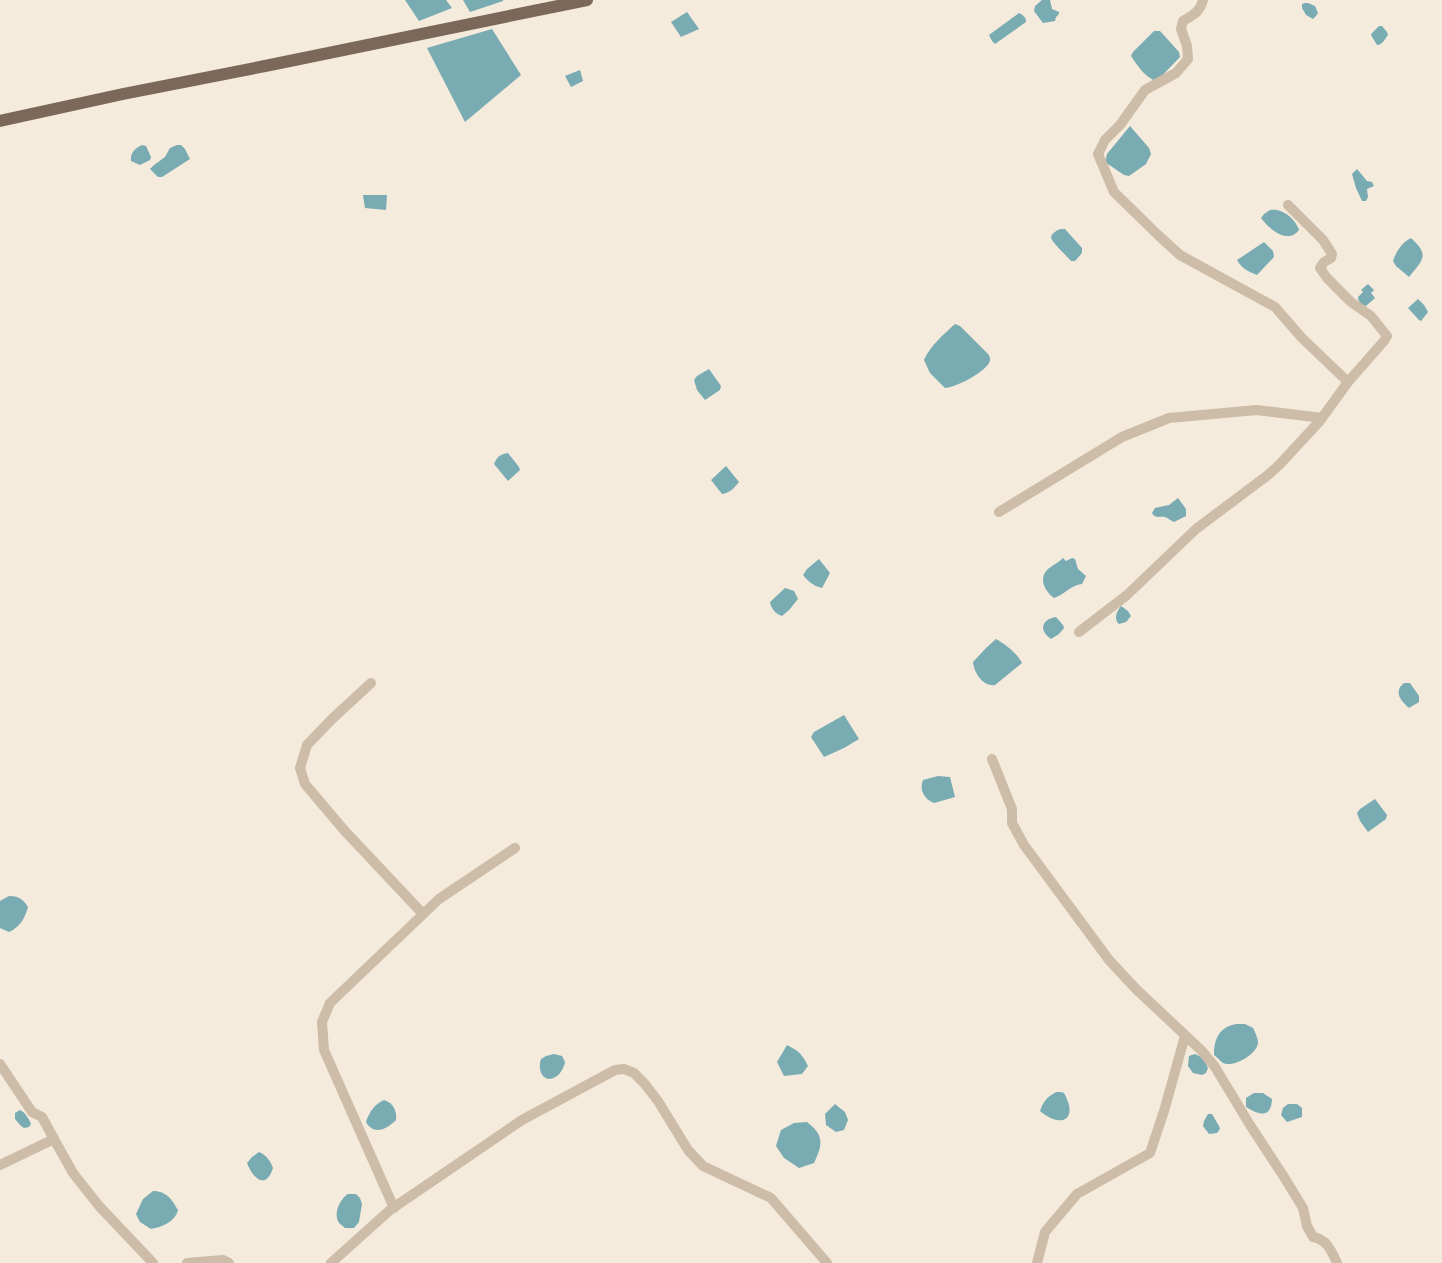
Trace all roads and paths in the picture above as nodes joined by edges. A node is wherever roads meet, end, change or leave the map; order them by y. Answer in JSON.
{"nodes":[{"id":1,"x":587,"y":0,"type":"edge"},
{"id":2,"x":1203,"y":0,"type":"edge"},
{"id":3,"x":0,"y":121,"type":"edge"},
{"id":4,"x":1288,"y":205,"type":"dead end"},
{"id":5,"x":1348,"y":382,"type":"junction"},
{"id":6,"x":1322,"y":418,"type":"junction"},
{"id":7,"x":999,"y":512,"type":"dead end"},
{"id":8,"x":1079,"y":632,"type":"dead end"},
{"id":9,"x":371,"y":683,"type":"dead end"},
{"id":10,"x":992,"y":760,"type":"dead end"},
{"id":11,"x":515,"y":848,"type":"dead end"},
{"id":12,"x":423,"y":914,"type":"junction"},
{"id":13,"x":1185,"y":1036,"type":"junction"},
{"id":14,"x":0,"y":1064,"type":"edge"},
{"id":15,"x":54,"y":1139,"type":"junction"},
{"id":16,"x":0,"y":1166,"type":"edge"},
{"id":17,"x":394,"y":1208,"type":"junction"},
{"id":18,"x":153,"y":1263,"type":"edge"},
{"id":19,"x":187,"y":1263,"type":"edge"},
{"id":20,"x":228,"y":1263,"type":"edge"},
{"id":21,"x":331,"y":1263,"type":"edge"},
{"id":22,"x":827,"y":1263,"type":"edge"},
{"id":23,"x":1037,"y":1263,"type":"edge"},
{"id":24,"x":1338,"y":1263,"type":"edge"}],
"edges":[{"from":1,"to":3,"type":"main road"},
{"from":2,"to":5,"type":"street"},
{"from":4,"to":5,"type":"street"},
{"from":5,"to":6,"type":"street"},
{"from":6,"to":7,"type":"street"},
{"from":6,"to":8,"type":"street"},
{"from":9,"to":12,"type":"street"},
{"from":10,"to":13,"type":"street"},
{"from":11,"to":12,"type":"street"},
{"from":12,"to":17,"type":"street"},
{"from":13,"to":23,"type":"street"},
{"from":13,"to":24,"type":"street"},
{"from":14,"to":15,"type":"street"},
{"from":15,"to":16,"type":"street"},
{"from":15,"to":18,"type":"street"},
{"from":17,"to":21,"type":"street"},
{"from":17,"to":22,"type":"street"},
{"from":19,"to":20,"type":"street"}]}
